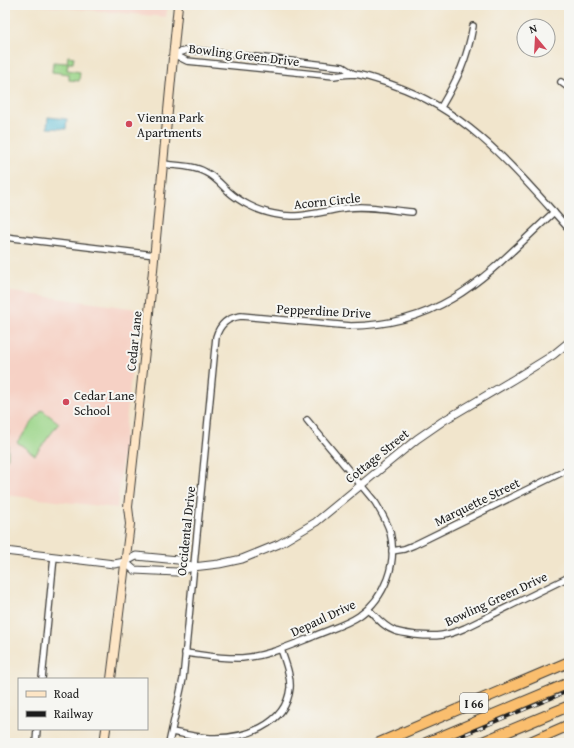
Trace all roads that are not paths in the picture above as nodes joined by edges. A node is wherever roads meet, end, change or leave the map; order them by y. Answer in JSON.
{"nodes":[{"id":1,"x":178,"y":5,"type":"edge"},
{"id":2,"x":473,"y":26,"type":"dead end"},
{"id":3,"x":173,"y":54,"type":"junction"},
{"id":4,"x":354,"y":74,"type":"junction"},
{"id":5,"x":561,"y":82,"type":"dead end"},
{"id":6,"x":569,"y":88,"type":"edge"},
{"id":7,"x":441,"y":107,"type":"junction"},
{"id":8,"x":163,"y":164,"type":"junction"},
{"id":9,"x":412,"y":212,"type":"dead end"},
{"id":10,"x":554,"y":212,"type":"junction"},
{"id":11,"x":569,"y":228,"type":"edge"},
{"id":12,"x":5,"y":237,"type":"edge"},
{"id":13,"x":155,"y":255,"type":"junction"},
{"id":14,"x":225,"y":322,"type":"joint"},
{"id":15,"x":569,"y":342,"type":"edge"},
{"id":16,"x":307,"y":420,"type":"dead end"},
{"id":17,"x":569,"y":469,"type":"edge"},
{"id":18,"x":361,"y":485,"type":"junction"},
{"id":19,"x":5,"y":551,"type":"edge"},
{"id":20,"x":392,"y":551,"type":"junction"},
{"id":21,"x":54,"y":557,"type":"junction"},
{"id":22,"x":126,"y":562,"type":"junction"},
{"id":23,"x":193,"y":567,"type":"junction"},
{"id":24,"x":569,"y":577,"type":"edge"},
{"id":25,"x":368,"y":609,"type":"junction"},
{"id":26,"x":281,"y":650,"type":"junction"},
{"id":27,"x":184,"y":653,"type":"junction"},
{"id":28,"x":569,"y":662,"type":"edge"},
{"id":29,"x":42,"y":678,"type":"edge"},
{"id":30,"x":111,"y":678,"type":"edge"},
{"id":31,"x":569,"y":684,"type":"edge"},
{"id":32,"x":569,"y":706,"type":"edge"},
{"id":33,"x":569,"y":725,"type":"edge"},
{"id":34,"x":569,"y":729,"type":"edge"},
{"id":35,"x":37,"y":730,"type":"edge"},
{"id":36,"x":106,"y":730,"type":"edge"},
{"id":37,"x":172,"y":732,"type":"junction"},
{"id":38,"x":36,"y":743,"type":"edge"},
{"id":39,"x":104,"y":743,"type":"edge"},
{"id":40,"x":169,"y":743,"type":"edge"},
{"id":41,"x":379,"y":743,"type":"edge"},
{"id":42,"x":426,"y":743,"type":"edge"},
{"id":43,"x":480,"y":743,"type":"edge"},
{"id":44,"x":529,"y":743,"type":"edge"}],
"edges":[{"from":1,"to":3,"type":"main road","name":"Cedar Lane"},
{"from":2,"to":7,"type":"street"},
{"from":3,"to":4,"type":"street","name":"Bowling Green Drive"},
{"from":3,"to":4,"type":"street","name":"Bowling Green Drive"},
{"from":3,"to":8,"type":"main road","name":"Cedar Lane"},
{"from":4,"to":7,"type":"street","name":"Bowling Green Drive"},
{"from":5,"to":6,"type":"street"},
{"from":7,"to":10,"type":"street","name":"Bowling Green Drive"},
{"from":8,"to":9,"type":"street","name":"Acorn Circle"},
{"from":8,"to":13,"type":"main road","name":"Cedar Lane"},
{"from":10,"to":11,"type":"street","name":"Bowling Green Drive"},
{"from":10,"to":14,"type":"street","name":"Pepperdine Drive"},
{"from":12,"to":13,"type":"street"},
{"from":13,"to":22,"type":"main road","name":"Cedar Lane"},
{"from":14,"to":23,"type":"street","name":"Occidental Drive"},
{"from":15,"to":18,"type":"street","name":"Cottage Street"},
{"from":16,"to":18,"type":"street","name":"Depaul Drive"},
{"from":17,"to":20,"type":"street","name":"Marquette Street"},
{"from":18,"to":20,"type":"street","name":"Depaul Drive"},
{"from":18,"to":23,"type":"street","name":"Cottage Street"},
{"from":19,"to":21,"type":"street"},
{"from":20,"to":25,"type":"street","name":"Depaul Drive"},
{"from":21,"to":22,"type":"street"},
{"from":21,"to":29,"type":"street"},
{"from":22,"to":23,"type":"street","name":"Cottage Street"},
{"from":22,"to":23,"type":"street","name":"Cottage Street"},
{"from":22,"to":30,"type":"main road","name":"Cedar Lane"},
{"from":23,"to":27,"type":"street","name":"Occidental Drive"},
{"from":24,"to":25,"type":"street","name":"Bowling Green Drive"},
{"from":25,"to":26,"type":"street","name":"Depaul Drive"},
{"from":26,"to":27,"type":"street","name":"Depaul Drive"},
{"from":26,"to":37,"type":"street"},
{"from":27,"to":37,"type":"street","name":"Occidental Drive"},
{"from":28,"to":41,"type":"highway","number":"I 66"},
{"from":31,"to":42,"type":"highway"},
{"from":32,"to":43,"type":"highway"},
{"from":33,"to":44,"type":"highway"},
{"from":34,"to":44,"type":"highway"},
{"from":35,"to":38,"type":"street"},
{"from":36,"to":39,"type":"main road"},
{"from":37,"to":40,"type":"street","name":"Occidental Drive"}]}
